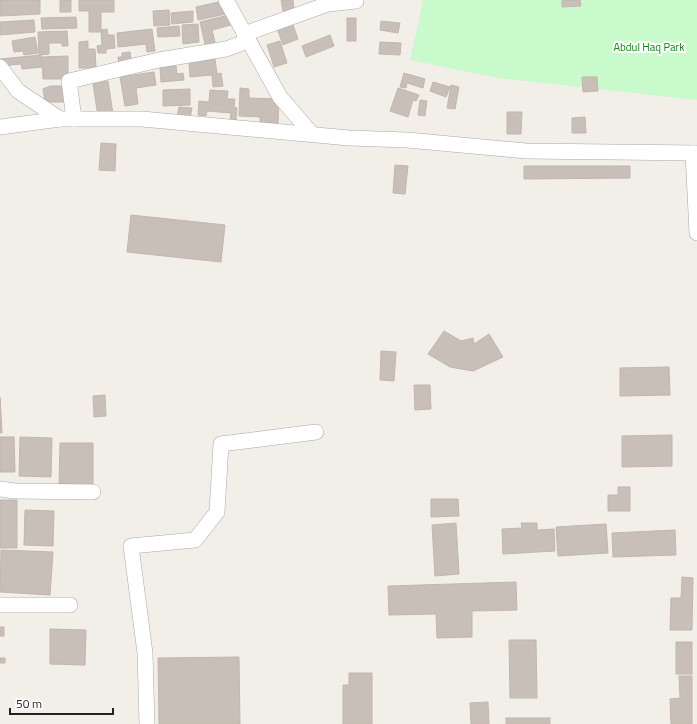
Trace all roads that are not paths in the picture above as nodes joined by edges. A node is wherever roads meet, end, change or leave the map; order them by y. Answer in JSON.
{"nodes":[{"id":1,"x":226,"y":0,"type":"edge"},
{"id":2,"x":356,"y":1,"type":"dead end"},
{"id":3,"x":246,"y":37,"type":"junction"},
{"id":4,"x":0,"y":67,"type":"edge"},
{"id":5,"x":67,"y":119,"type":"junction"},
{"id":6,"x":0,"y":127,"type":"edge"},
{"id":7,"x":312,"y":134,"type":"junction"},
{"id":8,"x":695,"y":153,"type":"edge"},
{"id":9,"x":697,"y":233,"type":"edge"},
{"id":10,"x":316,"y":432,"type":"dead end"},
{"id":11,"x":0,"y":489,"type":"edge"},
{"id":12,"x":93,"y":492,"type":"dead end"},
{"id":13,"x":0,"y":605,"type":"edge"},
{"id":14,"x":70,"y":605,"type":"dead end"},
{"id":15,"x":147,"y":724,"type":"edge"}],
"edges":[{"from":1,"to":3,"type":"street"},
{"from":2,"to":3,"type":"street"},
{"from":3,"to":5,"type":"street"},
{"from":3,"to":7,"type":"street"},
{"from":4,"to":5,"type":"street"},
{"from":5,"to":6,"type":"street"},
{"from":5,"to":7,"type":"street"},
{"from":7,"to":8,"type":"street"},
{"from":8,"to":9,"type":"street"},
{"from":10,"to":15,"type":"street"},
{"from":11,"to":12,"type":"street"},
{"from":13,"to":14,"type":"street"}]}
